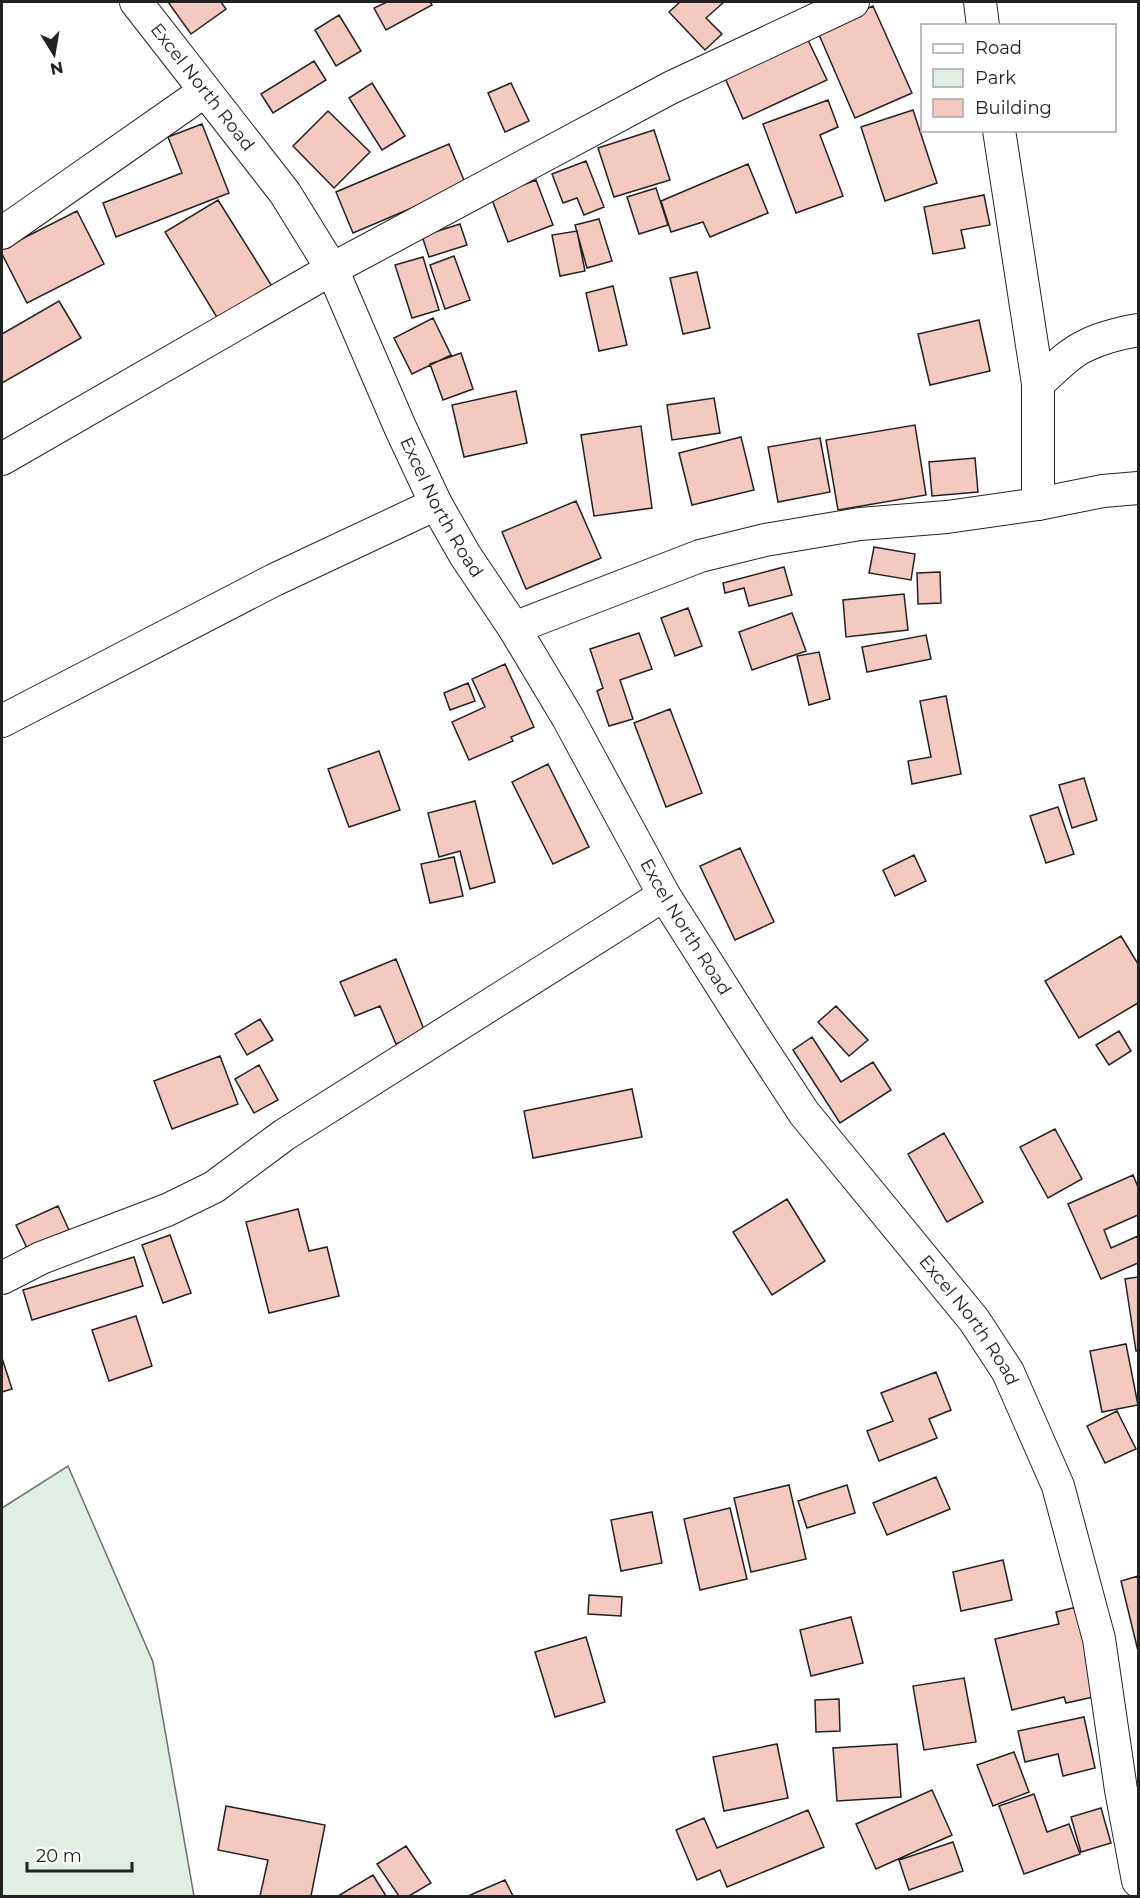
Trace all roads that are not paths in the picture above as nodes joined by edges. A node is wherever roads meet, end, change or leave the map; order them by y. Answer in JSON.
{"nodes":[{"id":1,"x":136,"y":2,"type":"edge"},
{"id":2,"x":853,"y":2,"type":"edge"},
{"id":3,"x":980,"y":2,"type":"edge"},
{"id":4,"x":983,"y":24,"type":"edge"},
{"id":5,"x":205,"y":91,"type":"junction"},
{"id":6,"x":999,"y":132,"type":"edge"},
{"id":7,"x":2,"y":233,"type":"edge"},
{"id":8,"x":332,"y":269,"type":"junction"},
{"id":9,"x":1138,"y":330,"type":"edge"},
{"id":10,"x":1038,"y":384,"type":"junction"},
{"id":11,"x":2,"y":459,"type":"edge"},
{"id":12,"x":1138,"y":488,"type":"edge"},
{"id":13,"x":436,"y":504,"type":"junction"},
{"id":14,"x":1038,"y":504,"type":"junction"},
{"id":15,"x":514,"y":628,"type":"junction"},
{"id":16,"x":2,"y":721,"type":"edge"},
{"id":17,"x":664,"y":895,"type":"junction"},
{"id":18,"x":2,"y":1278,"type":"edge"},
{"id":19,"x":1130,"y":1782,"type":"edge"},
{"id":20,"x":1138,"y":1881,"type":"edge"}],
"edges":[{"from":1,"to":5,"type":"street","name":"Excel North Road"},
{"from":2,"to":8,"type":"street"},
{"from":3,"to":4,"type":"street"},
{"from":5,"to":7,"type":"street"},
{"from":5,"to":8,"type":"street","name":"Excel North Road"},
{"from":6,"to":10,"type":"street"},
{"from":8,"to":11,"type":"street"},
{"from":8,"to":13,"type":"street","name":"Excel North Road"},
{"from":9,"to":10,"type":"street"},
{"from":10,"to":14,"type":"street"},
{"from":12,"to":14,"type":"street"},
{"from":13,"to":15,"type":"street","name":"Excel North Road"},
{"from":13,"to":16,"type":"street"},
{"from":14,"to":15,"type":"street"},
{"from":15,"to":17,"type":"street","name":"Excel North Road"},
{"from":17,"to":18,"type":"street"},
{"from":17,"to":19,"type":"street","name":"Excel North Road"},
{"from":19,"to":20,"type":"street","name":"Excel North Road"}]}
